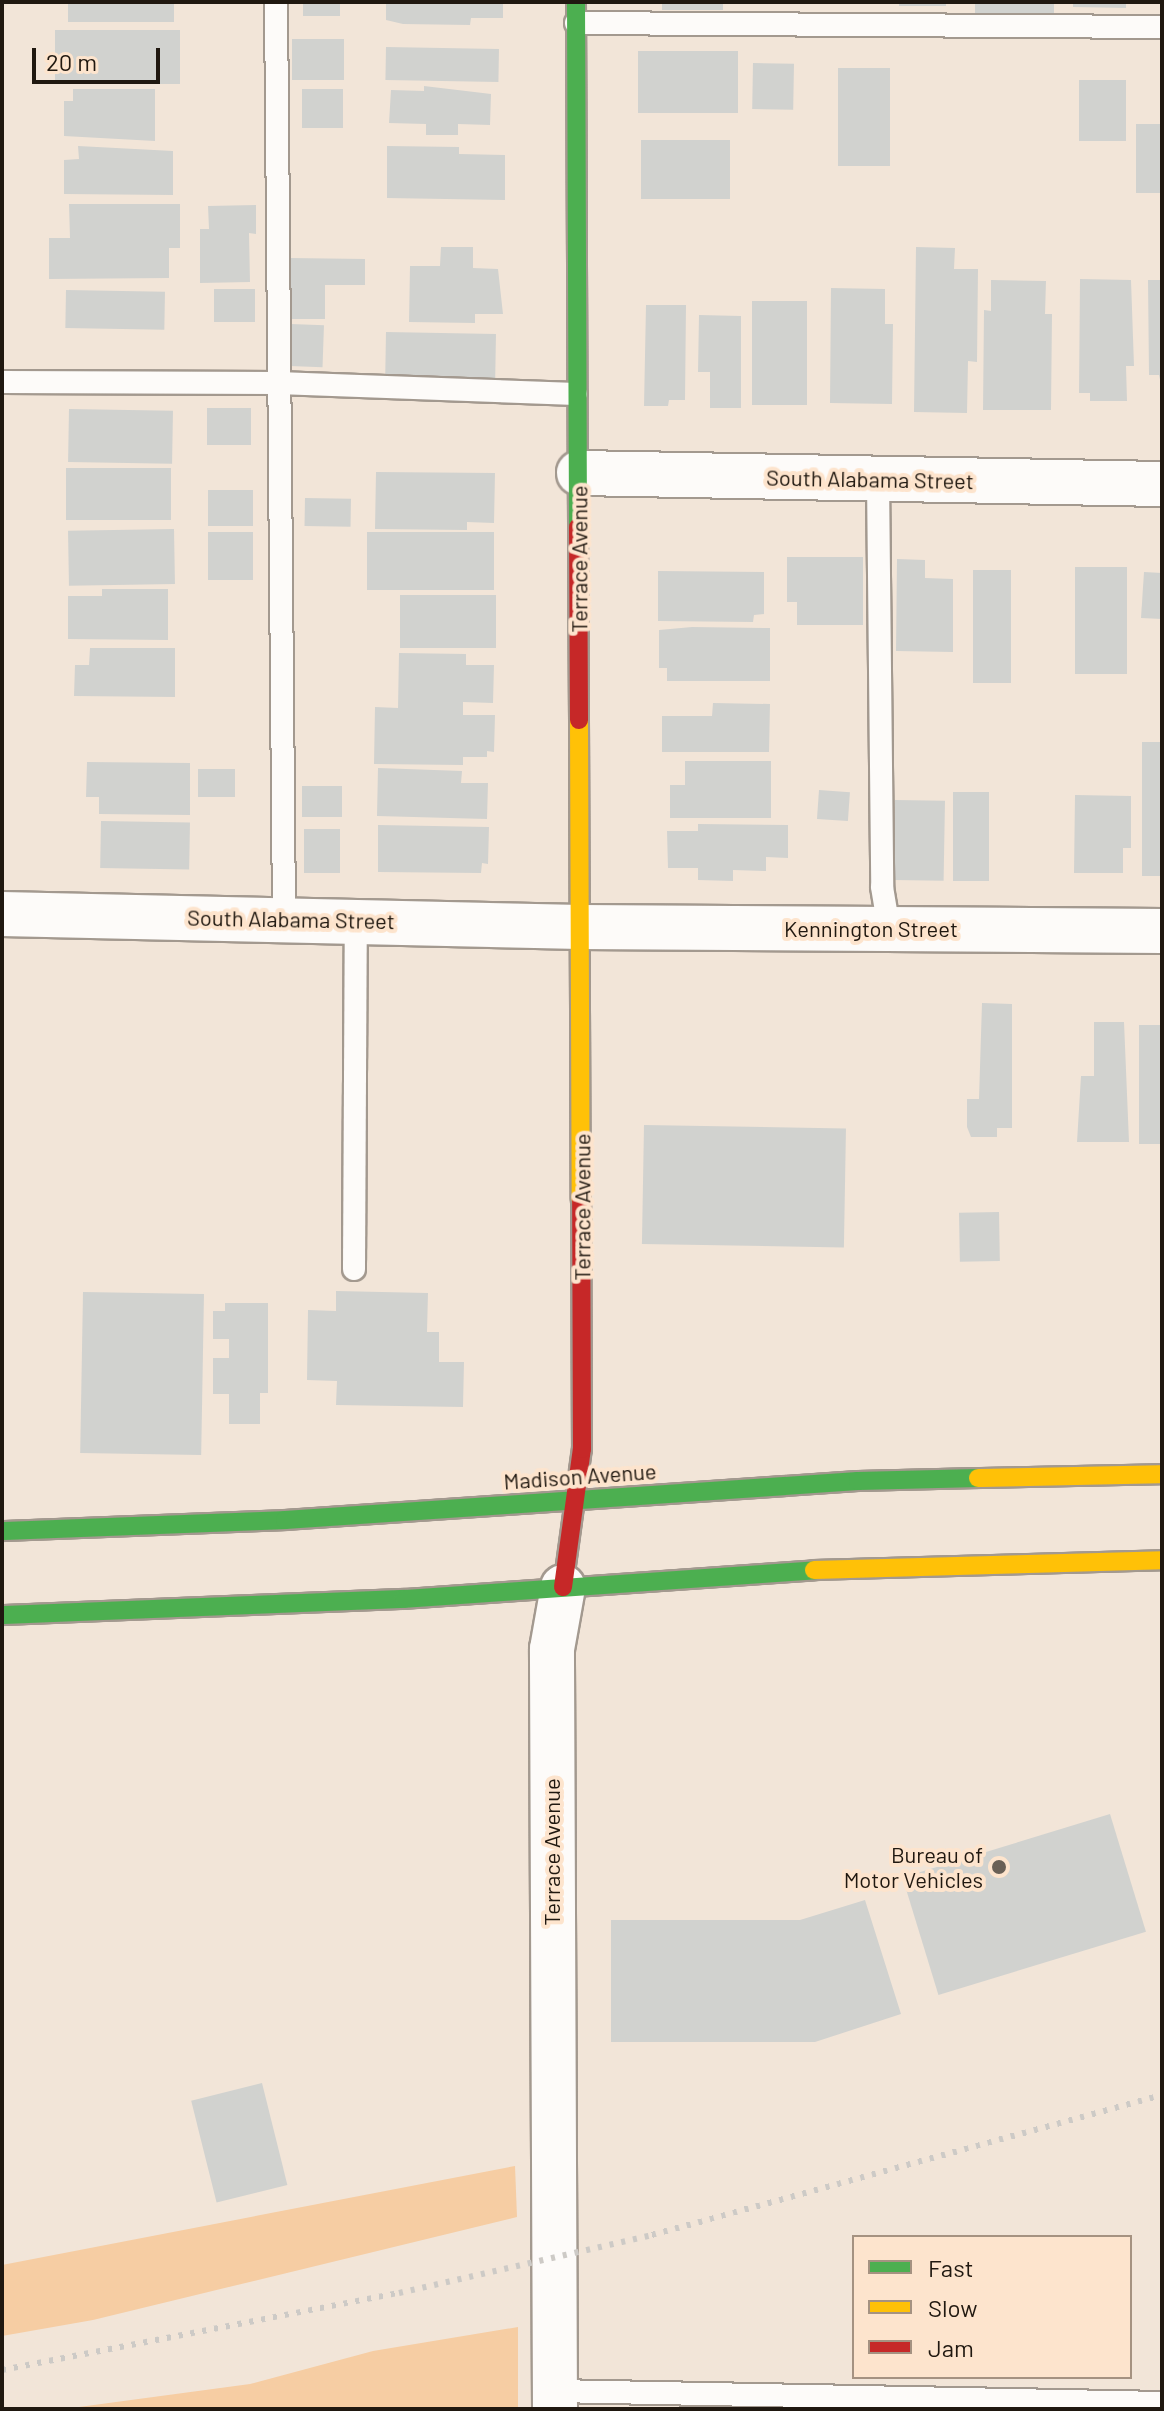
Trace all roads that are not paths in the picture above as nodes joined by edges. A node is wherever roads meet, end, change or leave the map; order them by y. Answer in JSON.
{"nodes":[{"id":1,"x":276,"y":2,"type":"edge"},
{"id":2,"x":576,"y":13,"type":"edge"},
{"id":3,"x":1162,"y":27,"type":"edge"},
{"id":4,"x":2,"y":382,"type":"edge"},
{"id":5,"x":278,"y":383,"type":"junction"},
{"id":6,"x":576,"y":394,"type":"junction"},
{"id":7,"x":579,"y":473,"type":"junction"},
{"id":8,"x":878,"y":479,"type":"junction"},
{"id":9,"x":1162,"y":484,"type":"edge"},
{"id":10,"x":2,"y":914,"type":"edge"},
{"id":11,"x":284,"y":919,"type":"junction"},
{"id":12,"x":356,"y":920,"type":"junction"},
{"id":13,"x":581,"y":927,"type":"junction"},
{"id":14,"x":889,"y":929,"type":"junction"},
{"id":15,"x":1162,"y":931,"type":"edge"},
{"id":16,"x":354,"y":1269,"type":"dead end"},
{"id":17,"x":1162,"y":1474,"type":"edge"},
{"id":18,"x":577,"y":1500,"type":"junction"},
{"id":19,"x":2,"y":1531,"type":"edge"},
{"id":20,"x":1162,"y":1560,"type":"edge"},
{"id":21,"x":563,"y":1587,"type":"junction"},
{"id":22,"x":2,"y":1615,"type":"edge"},
{"id":23,"x":554,"y":2400,"type":"edge"},
{"id":24,"x":1162,"y":2403,"type":"edge"}],
"edges":[{"from":1,"to":5,"type":"lane"},
{"from":2,"to":3,"type":"lane"},
{"from":2,"to":6,"type":"main road","name":"Terrace Avenue"},
{"from":4,"to":5,"type":"lane"},
{"from":5,"to":6,"type":"lane"},
{"from":5,"to":11,"type":"lane"},
{"from":6,"to":7,"type":"main road","name":"Terrace Avenue"},
{"from":7,"to":8,"type":"street","name":"South Alabama Street"},
{"from":7,"to":13,"type":"main road","name":"Terrace Avenue"},
{"from":8,"to":9,"type":"street","name":"South Alabama Street"},
{"from":8,"to":14,"type":"lane"},
{"from":10,"to":11,"type":"street","name":"South Alabama Street"},
{"from":11,"to":12,"type":"street","name":"South Alabama Street"},
{"from":12,"to":13,"type":"street","name":"South Alabama Street"},
{"from":12,"to":16,"type":"lane"},
{"from":13,"to":14,"type":"street","name":"Kennington Street"},
{"from":13,"to":18,"type":"main road","name":"Terrace Avenue"},
{"from":14,"to":15,"type":"street","name":"Kennington Street"},
{"from":17,"to":18,"type":"main road","name":"Madison Avenue"},
{"from":18,"to":19,"type":"main road","name":"Madison Avenue"},
{"from":18,"to":21,"type":"main road","name":"Terrace Avenue"},
{"from":20,"to":21,"type":"main road"},
{"from":21,"to":22,"type":"main road"},
{"from":21,"to":23,"type":"street","name":"Terrace Avenue"},
{"from":23,"to":24,"type":"lane"}]}
